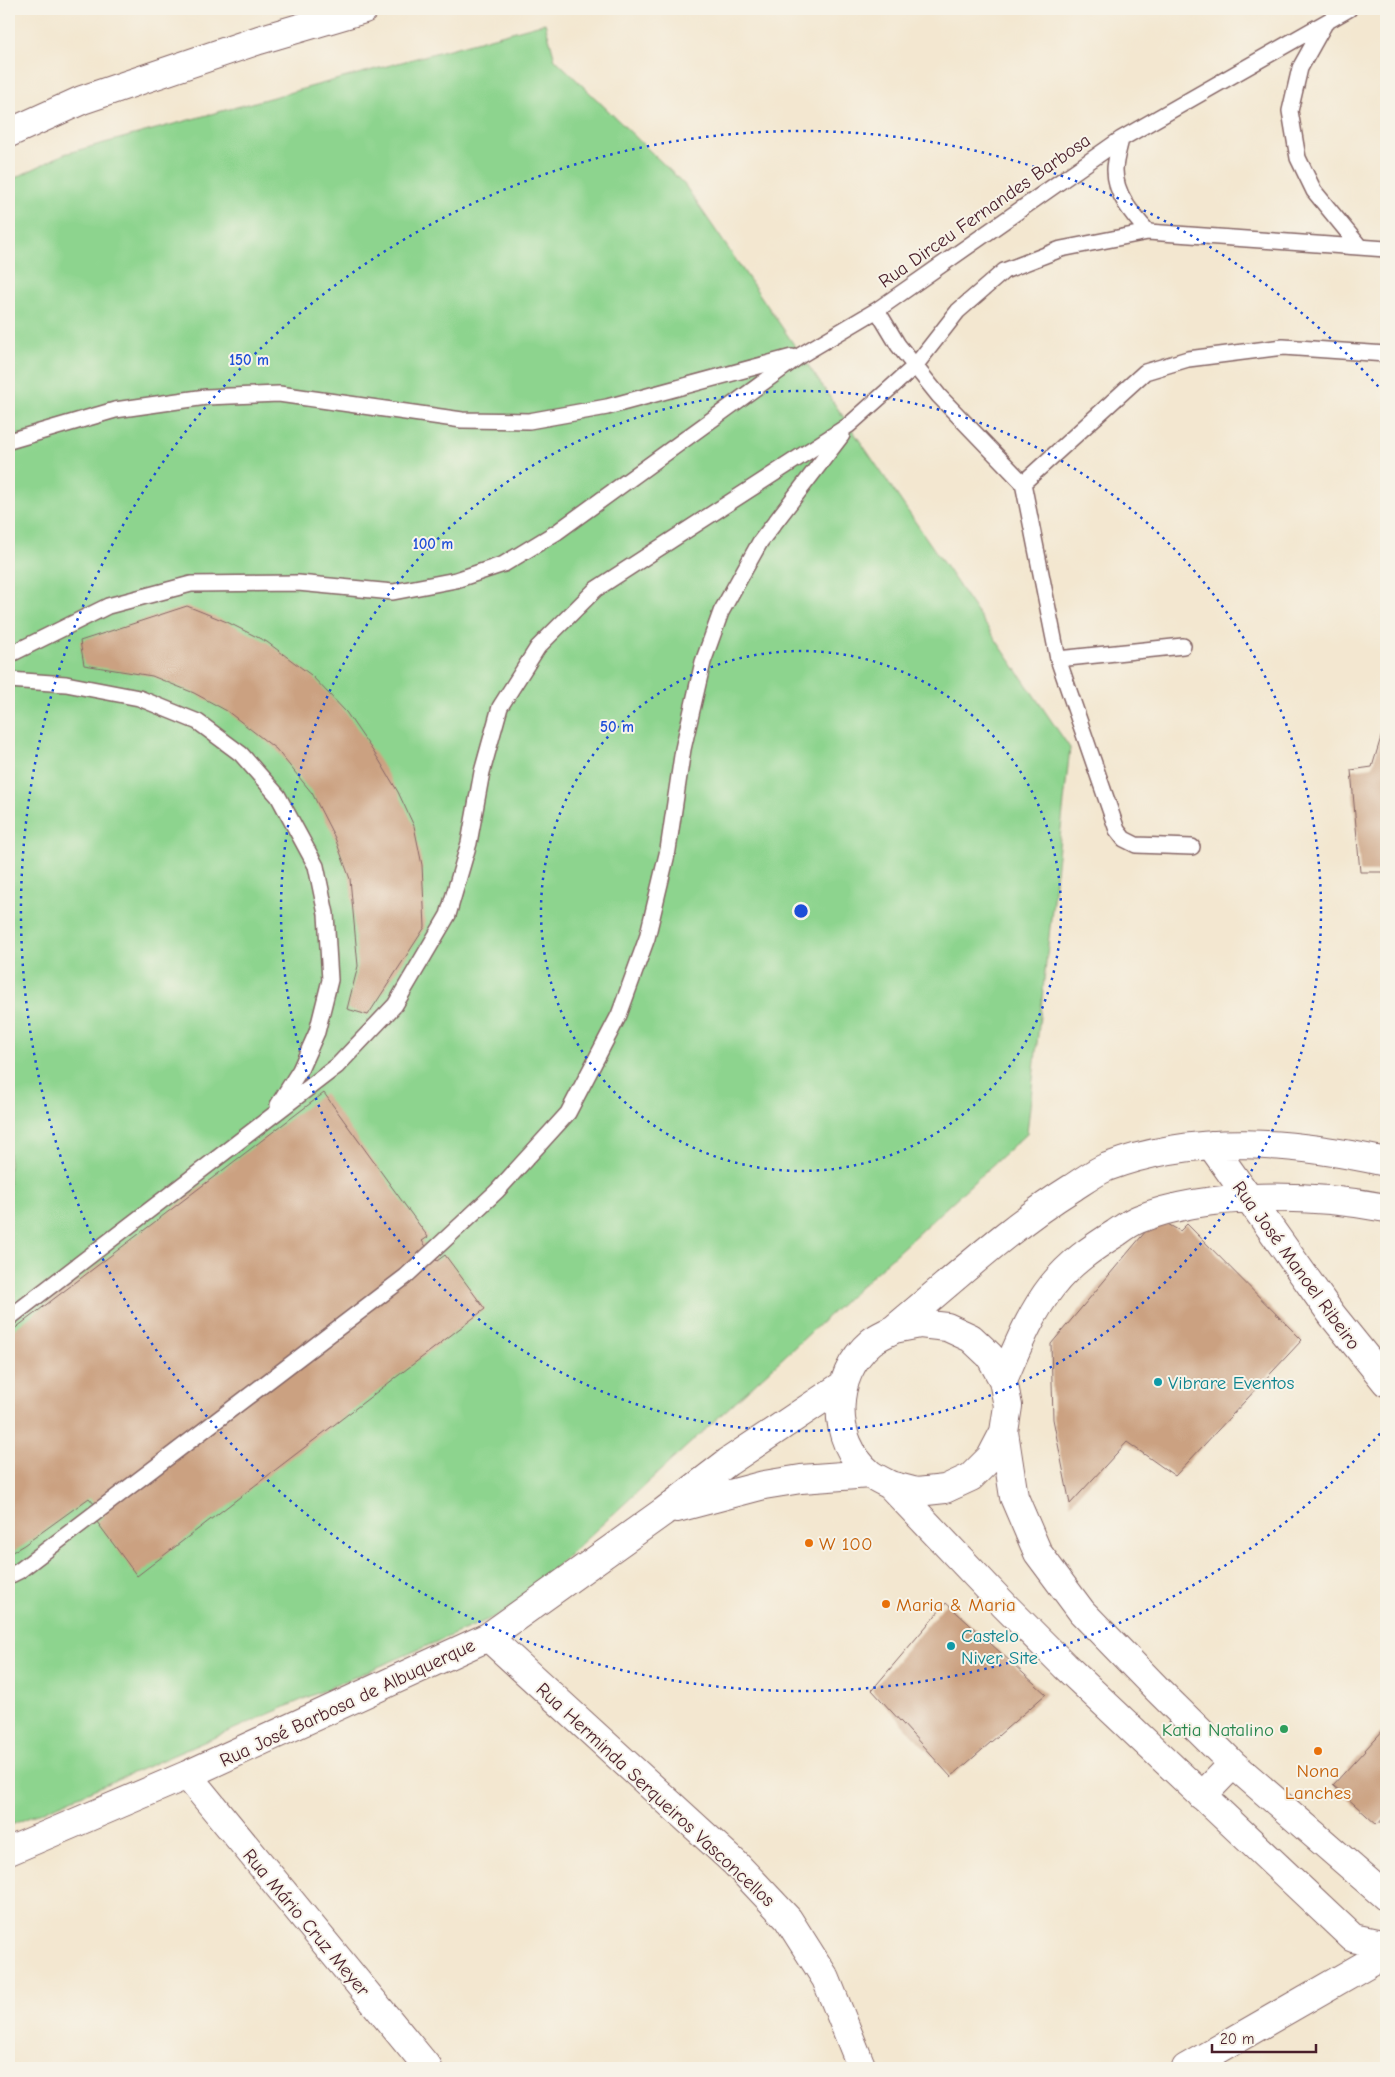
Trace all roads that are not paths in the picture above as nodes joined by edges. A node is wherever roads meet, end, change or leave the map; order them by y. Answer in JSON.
{"nodes":[{"id":1,"x":364,"y":9,"type":"edge"},
{"id":2,"x":1349,"y":9,"type":"edge"},
{"id":3,"x":1325,"y":24,"type":"junction"},
{"id":4,"x":9,"y":133,"type":"edge"},
{"id":5,"x":1121,"y":138,"type":"junction"},
{"id":6,"x":1148,"y":232,"type":"junction"},
{"id":7,"x":1360,"y":247,"type":"junction"},
{"id":8,"x":1386,"y":248,"type":"edge"},
{"id":9,"x":877,"y":310,"type":"junction"},
{"id":10,"x":1386,"y":354,"type":"edge"},
{"id":11,"x":801,"y":355,"type":"junction"},
{"id":12,"x":915,"y":366,"type":"junction"},
{"id":13,"x":849,"y":425,"type":"junction"},
{"id":14,"x":9,"y":442,"type":"edge"},
{"id":15,"x":1022,"y":483,"type":"junction"},
{"id":16,"x":1183,"y":646,"type":"dead end"},
{"id":17,"x":9,"y":655,"type":"edge"},
{"id":18,"x":1058,"y":659,"type":"junction"},
{"id":19,"x":9,"y":680,"type":"edge"},
{"id":20,"x":1192,"y":847,"type":"dead end"},
{"id":21,"x":271,"y":1115,"type":"junction"},
{"id":22,"x":1211,"y":1146,"type":"junction"},
{"id":23,"x":1386,"y":1162,"type":"edge"},
{"id":24,"x":1248,"y":1200,"type":"junction"},
{"id":25,"x":1386,"y":1208,"type":"edge"},
{"id":26,"x":9,"y":1318,"type":"edge"},
{"id":27,"x":894,"y":1329,"type":"junction"},
{"id":28,"x":1003,"y":1380,"type":"junction"},
{"id":29,"x":1386,"y":1382,"type":"edge"},
{"id":30,"x":843,"y":1385,"type":"junction"},
{"id":31,"x":1004,"y":1432,"type":"junction"},
{"id":32,"x":880,"y":1480,"type":"junction"},
{"id":33,"x":663,"y":1512,"type":"junction"},
{"id":34,"x":9,"y":1576,"type":"edge"},
{"id":35,"x":488,"y":1637,"type":"junction"},
{"id":36,"x":1233,"y":1764,"type":"junction"},
{"id":37,"x":187,"y":1776,"type":"junction"},
{"id":38,"x":1202,"y":1796,"type":"junction"},
{"id":39,"x":9,"y":1850,"type":"edge"},
{"id":40,"x":1386,"y":1897,"type":"edge"},
{"id":41,"x":1386,"y":1945,"type":"edge"},
{"id":42,"x":1386,"y":1953,"type":"edge"},
{"id":43,"x":428,"y":2068,"type":"edge"},
{"id":44,"x":862,"y":2068,"type":"edge"},
{"id":45,"x":1186,"y":2068,"type":"edge"}],
"edges":[{"from":1,"to":4,"type":"street"},
{"from":2,"to":3,"type":"lane","name":"Rua Dirceu Fernandes Barbosa"},
{"from":3,"to":5,"type":"lane","name":"Rua Dirceu Fernandes Barbosa"},
{"from":3,"to":7,"type":"lane","name":"Rua Dirceu Fernandes Barbosa"},
{"from":5,"to":6,"type":"lane","name":"Rua Dirceu Fernandes Barbosa"},
{"from":5,"to":9,"type":"lane","name":"Rua Dirceu Fernandes Barbosa"},
{"from":6,"to":7,"type":"lane"},
{"from":6,"to":12,"type":"lane"},
{"from":7,"to":8,"type":"lane"},
{"from":9,"to":11,"type":"lane"},
{"from":9,"to":12,"type":"lane","name":"Rua Dirceu Fernandes Barbosa"},
{"from":10,"to":15,"type":"lane"},
{"from":11,"to":14,"type":"lane"},
{"from":11,"to":17,"type":"lane"},
{"from":12,"to":13,"type":"lane"},
{"from":12,"to":15,"type":"lane","name":"Rua Dirceu Fernandes Barbosa"},
{"from":13,"to":21,"type":"lane"},
{"from":13,"to":34,"type":"lane"},
{"from":15,"to":18,"type":"lane"},
{"from":16,"to":18,"type":"lane"},
{"from":18,"to":20,"type":"lane"},
{"from":19,"to":21,"type":"lane"},
{"from":21,"to":26,"type":"lane"},
{"from":22,"to":23,"type":"street"},
{"from":22,"to":24,"type":"street","name":"Rua José Manoel Ribeiro"},
{"from":22,"to":27,"type":"street"},
{"from":24,"to":25,"type":"street"},
{"from":24,"to":28,"type":"street"},
{"from":24,"to":29,"type":"street","name":"Rua José Manoel Ribeiro"},
{"from":27,"to":28,"type":"street"},
{"from":27,"to":30,"type":"street"},
{"from":28,"to":31,"type":"street"},
{"from":30,"to":32,"type":"street"},
{"from":30,"to":33,"type":"street","name":"Rua José Barbosa de Albuquerque"},
{"from":31,"to":32,"type":"street"},
{"from":31,"to":36,"type":"street"},
{"from":32,"to":33,"type":"street","name":"Rua José Barbosa de Albuquerque"},
{"from":32,"to":38,"type":"street"},
{"from":33,"to":35,"type":"street","name":"Rua José Barbosa de Albuquerque"},
{"from":35,"to":37,"type":"street","name":"Rua José Barbosa de Albuquerque"},
{"from":35,"to":44,"type":"street","name":"Rua Herminda Serqueiros Vasconcellos"},
{"from":36,"to":38,"type":"street"},
{"from":36,"to":40,"type":"street"},
{"from":37,"to":39,"type":"street","name":"Rua José Barbosa de Albuquerque"},
{"from":37,"to":43,"type":"street","name":"Rua Mário Cruz Meyer"},
{"from":38,"to":41,"type":"street"},
{"from":42,"to":45,"type":"street"}]}
